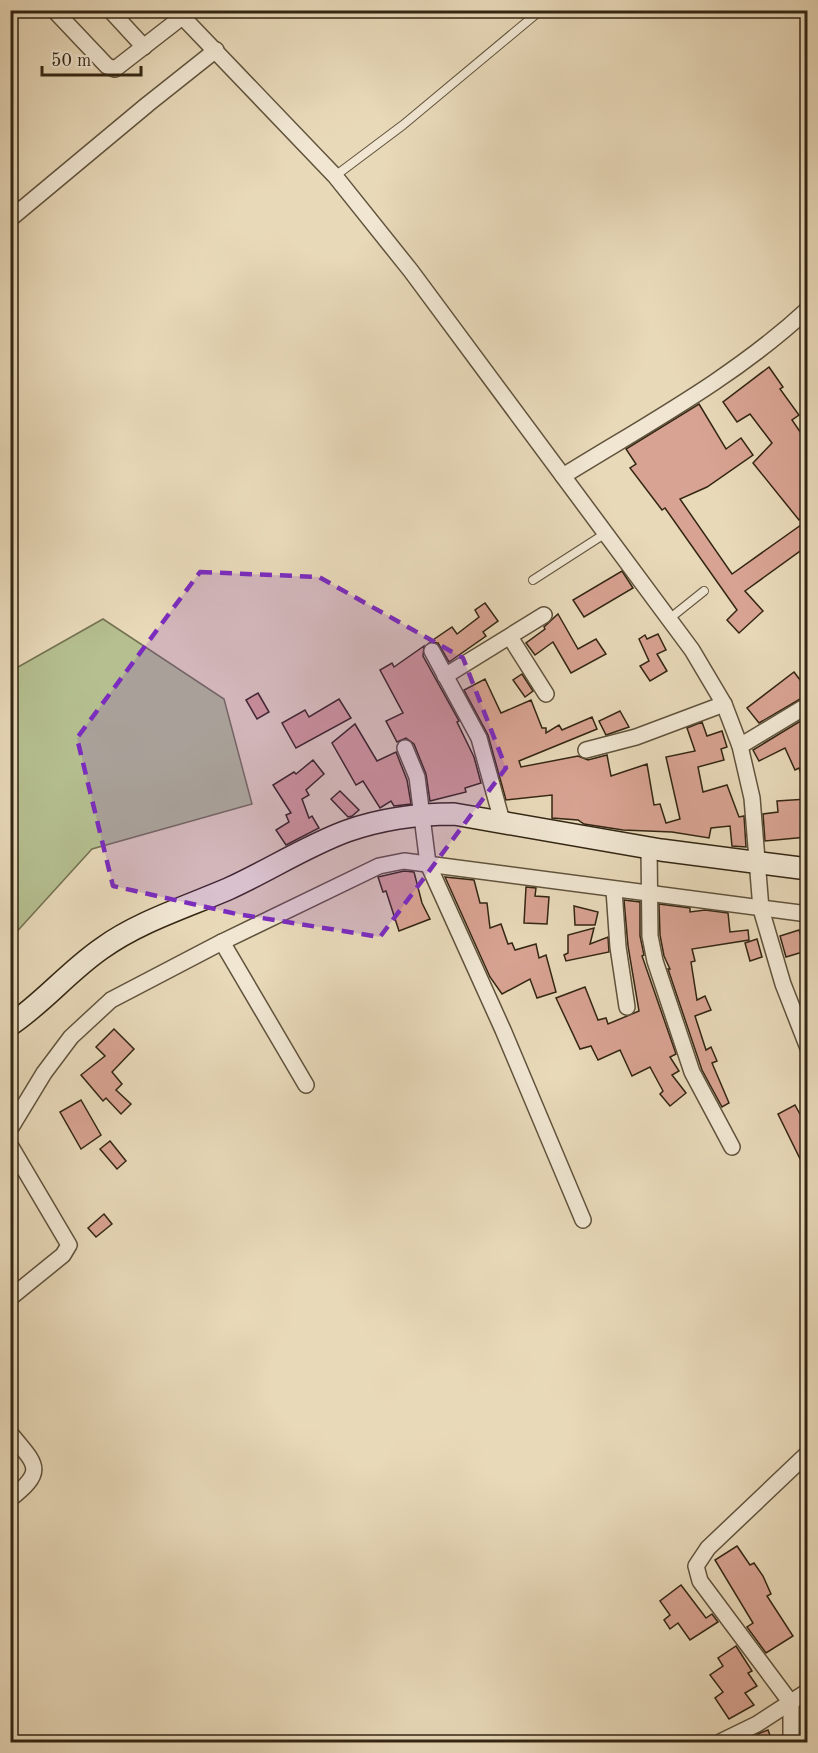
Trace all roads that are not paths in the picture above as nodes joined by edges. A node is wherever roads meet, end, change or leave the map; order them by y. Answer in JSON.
{"nodes":[{"id":1,"x":54,"y":10,"type":"edge"},
{"id":2,"x":110,"y":10,"type":"edge"},
{"id":3,"x":541,"y":10,"type":"edge"},
{"id":4,"x":179,"y":14,"type":"edge"},
{"id":5,"x":144,"y":47,"type":"junction"},
{"id":6,"x":216,"y":50,"type":"junction"},
{"id":7,"x":335,"y":176,"type":"junction"},
{"id":8,"x":10,"y":219,"type":"edge"},
{"id":9,"x":807,"y":309,"type":"edge"},
{"id":10,"x":563,"y":476,"type":"junction"},
{"id":11,"x":606,"y":533,"type":"junction"},
{"id":12,"x":533,"y":580,"type":"dead end"},
{"id":13,"x":704,"y":591,"type":"dead end"},
{"id":14,"x":544,"y":615,"type":"dead end"},
{"id":15,"x":669,"y":619,"type":"junction"},
{"id":16,"x":510,"y":637,"type":"junction"},
{"id":17,"x":432,"y":651,"type":"dead end"},
{"id":18,"x":445,"y":676,"type":"junction"},
{"id":19,"x":546,"y":694,"type":"dead end"},
{"id":20,"x":724,"y":704,"type":"junction"},
{"id":21,"x":807,"y":705,"type":"edge"},
{"id":22,"x":740,"y":746,"type":"junction"},
{"id":23,"x":405,"y":748,"type":"dead end"},
{"id":24,"x":586,"y":750,"type":"dead end"},
{"id":25,"x":424,"y":821,"type":"junction"},
{"id":26,"x":502,"y":821,"type":"junction"},
{"id":27,"x":649,"y":847,"type":"junction"},
{"id":28,"x":428,"y":860,"type":"junction"},
{"id":29,"x":759,"y":867,"type":"junction"},
{"id":30,"x":807,"y":868,"type":"edge"},
{"id":31,"x":614,"y":890,"type":"junction"},
{"id":32,"x":649,"y":894,"type":"junction"},
{"id":33,"x":761,"y":905,"type":"junction"},
{"id":34,"x":807,"y":914,"type":"edge"},
{"id":35,"x":222,"y":942,"type":"junction"},
{"id":36,"x":627,"y":1007,"type":"dead end"},
{"id":37,"x":10,"y":1025,"type":"edge"},
{"id":38,"x":807,"y":1048,"type":"edge"},
{"id":39,"x":306,"y":1085,"type":"dead end"},
{"id":40,"x":10,"y":1129,"type":"edge"},
{"id":41,"x":10,"y":1145,"type":"edge"},
{"id":42,"x":732,"y":1148,"type":"dead end"},
{"id":43,"x":583,"y":1220,"type":"dead end"},
{"id":44,"x":10,"y":1298,"type":"edge"},
{"id":45,"x":10,"y":1433,"type":"edge"},
{"id":46,"x":807,"y":1453,"type":"edge"},
{"id":47,"x":10,"y":1499,"type":"edge"},
{"id":48,"x":807,"y":1691,"type":"edge"},
{"id":49,"x":791,"y":1702,"type":"junction"},
{"id":50,"x":720,"y":1743,"type":"edge"},
{"id":51,"x":791,"y":1743,"type":"edge"}],
"edges":[{"from":1,"to":5,"type":"street"},
{"from":2,"to":5,"type":"street"},
{"from":3,"to":7,"type":"lane"},
{"from":4,"to":5,"type":"street"},
{"from":4,"to":6,"type":"street"},
{"from":6,"to":7,"type":"street"},
{"from":6,"to":8,"type":"street"},
{"from":7,"to":10,"type":"street"},
{"from":9,"to":10,"type":"street"},
{"from":10,"to":11,"type":"street"},
{"from":11,"to":12,"type":"lane"},
{"from":11,"to":15,"type":"street"},
{"from":13,"to":15,"type":"lane"},
{"from":14,"to":16,"type":"street"},
{"from":15,"to":20,"type":"street"},
{"from":16,"to":18,"type":"street"},
{"from":16,"to":19,"type":"street"},
{"from":17,"to":18,"type":"street"},
{"from":18,"to":26,"type":"street"},
{"from":20,"to":22,"type":"street"},
{"from":20,"to":24,"type":"street"},
{"from":21,"to":22,"type":"street"},
{"from":22,"to":29,"type":"street"},
{"from":23,"to":25,"type":"street"},
{"from":25,"to":26,"type":"main road"},
{"from":25,"to":28,"type":"street"},
{"from":25,"to":37,"type":"main road"},
{"from":26,"to":27,"type":"main road"},
{"from":27,"to":29,"type":"main road"},
{"from":27,"to":32,"type":"street"},
{"from":28,"to":31,"type":"street"},
{"from":28,"to":35,"type":"street"},
{"from":28,"to":43,"type":"street"},
{"from":29,"to":30,"type":"main road"},
{"from":29,"to":33,"type":"street"},
{"from":31,"to":32,"type":"street"},
{"from":31,"to":36,"type":"street"},
{"from":32,"to":33,"type":"street"},
{"from":32,"to":42,"type":"street"},
{"from":33,"to":34,"type":"street"},
{"from":33,"to":38,"type":"street"},
{"from":35,"to":39,"type":"street"},
{"from":35,"to":40,"type":"street"},
{"from":41,"to":44,"type":"street"},
{"from":45,"to":47,"type":"street"},
{"from":46,"to":49,"type":"street"},
{"from":48,"to":49,"type":"street"},
{"from":49,"to":50,"type":"street"},
{"from":49,"to":51,"type":"street"}]}
